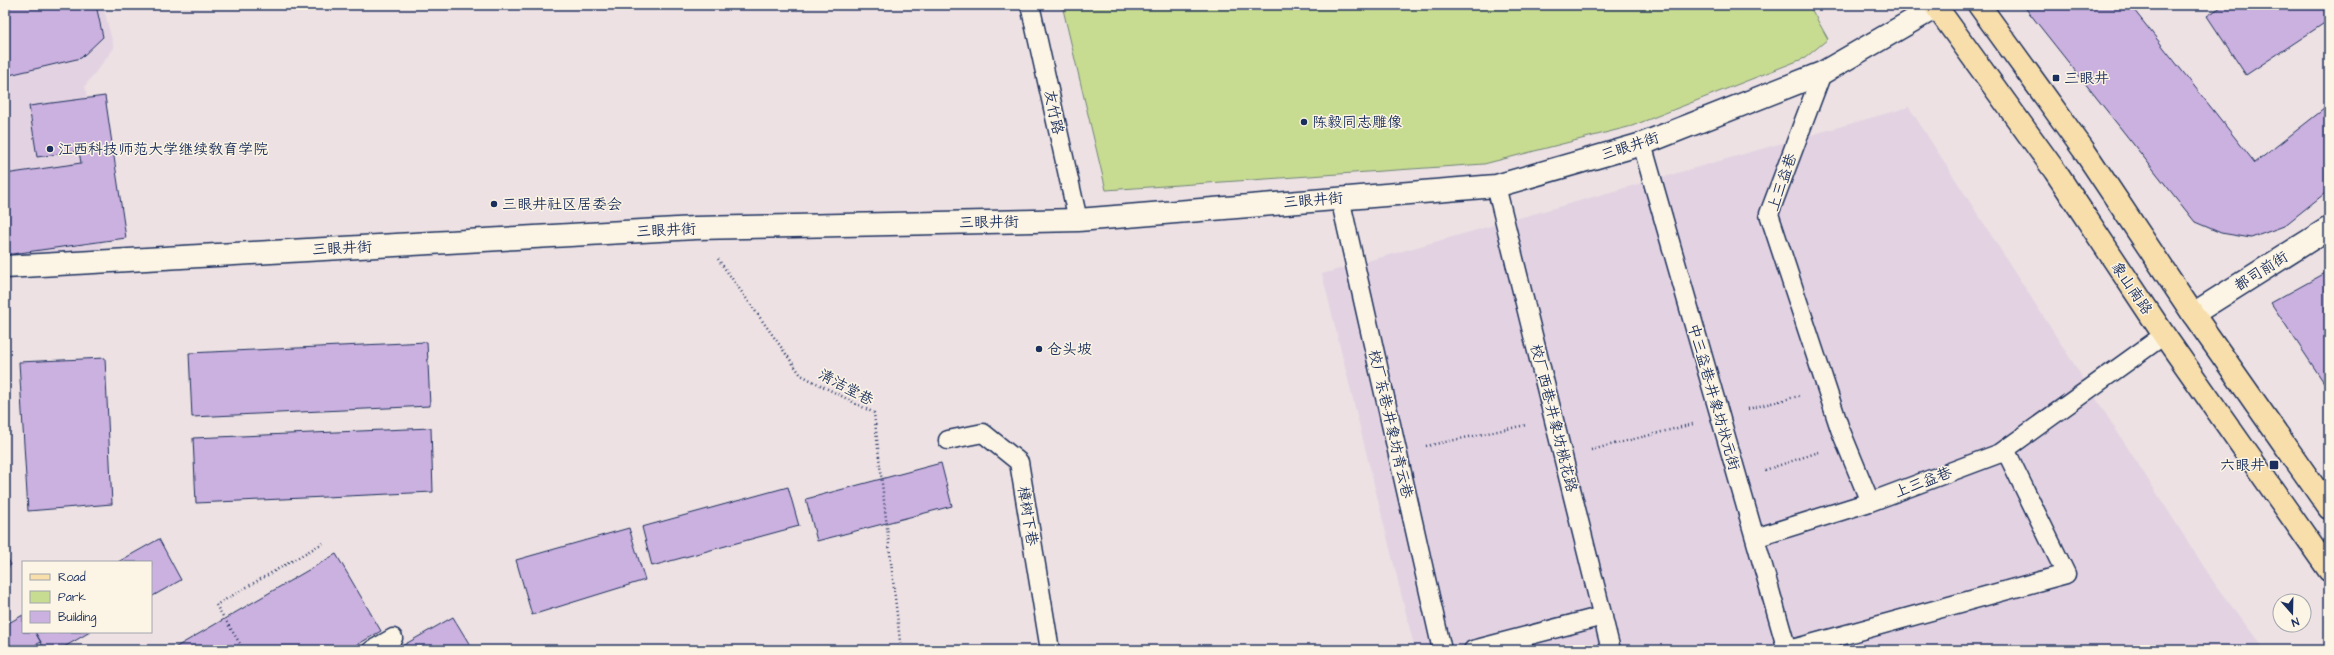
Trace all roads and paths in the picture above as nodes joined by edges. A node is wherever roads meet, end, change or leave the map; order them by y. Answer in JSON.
{"nodes":[{"id":1,"x":1030,"y":5,"type":"edge"},
{"id":2,"x":1979,"y":5,"type":"edge"},
{"id":3,"x":1935,"y":6,"type":"edge"},
{"id":4,"x":1822,"y":73,"type":"junction"},
{"id":5,"x":1642,"y":144,"type":"junction"},
{"id":6,"x":1496,"y":186,"type":"junction"},
{"id":7,"x":1340,"y":198,"type":"junction"},
{"id":8,"x":1078,"y":220,"type":"junction"},
{"id":9,"x":695,"y":228,"type":"junction"},
{"id":10,"x":2329,"y":228,"type":"edge"},
{"id":11,"x":5,"y":267,"type":"edge"},
{"id":12,"x":2193,"y":314,"type":"junction"},
{"id":13,"x":2164,"y":335,"type":"junction"},
{"id":14,"x":1554,"y":419,"type":"junction"},
{"id":15,"x":948,"y":440,"type":"dead end"},
{"id":16,"x":1846,"y":444,"type":"junction"},
{"id":17,"x":1398,"y":452,"type":"junction"},
{"id":18,"x":1998,"y":454,"type":"junction"},
{"id":19,"x":1738,"y":479,"type":"junction"},
{"id":20,"x":1870,"y":502,"type":"junction"},
{"id":21,"x":2329,"y":508,"type":"edge"},
{"id":22,"x":1755,"y":538,"type":"junction"},
{"id":23,"x":323,"y":543,"type":"dead end"},
{"id":24,"x":2329,"y":570,"type":"edge"},
{"id":25,"x":1603,"y":616,"type":"junction"},
{"id":26,"x":393,"y":638,"type":"dead end"},
{"id":27,"x":244,"y":650,"type":"edge"},
{"id":28,"x":372,"y":650,"type":"edge"},
{"id":29,"x":901,"y":650,"type":"edge"},
{"id":30,"x":1050,"y":650,"type":"edge"},
{"id":31,"x":1442,"y":650,"type":"edge"},
{"id":32,"x":1473,"y":650,"type":"edge"},
{"id":33,"x":1611,"y":650,"type":"edge"},
{"id":34,"x":1788,"y":650,"type":"edge"}],
"edges":[{"from":1,"to":8,"type":"lane","name":"友竹路"},
{"from":2,"to":12,"type":"main road"},
{"from":3,"to":4,"type":"street","name":"三眼井街"},
{"from":3,"to":13,"type":"main road","name":"象山南路"},
{"from":4,"to":5,"type":"street","name":"三眼井街"},
{"from":4,"to":16,"type":"lane","name":"上三益巷"},
{"from":5,"to":6,"type":"street","name":"三眼井街"},
{"from":5,"to":19,"type":"lane","name":"中三益巷·井象坊状元街"},
{"from":6,"to":7,"type":"street","name":"三眼井街"},
{"from":6,"to":14,"type":"lane","name":"校厂西巷·井象坊桃花路"},
{"from":7,"to":8,"type":"street","name":"三眼井街"},
{"from":7,"to":17,"type":"lane","name":"校厂东巷·井象坊青云巷"},
{"from":8,"to":9,"type":"street","name":"三眼井街"},
{"from":9,"to":11,"type":"street","name":"三眼井街"},
{"from":9,"to":29,"type":"path","name":"清洁堂巷"},
{"from":10,"to":12,"type":"street","name":"都司前街"},
{"from":12,"to":21,"type":"main road"},
{"from":13,"to":18,"type":"lane","name":"上三益巷"},
{"from":13,"to":24,"type":"main road","name":"象山南路"},
{"from":14,"to":17,"type":"path"},
{"from":14,"to":25,"type":"lane","name":"校厂西巷·井象坊桃花路"},
{"from":15,"to":30,"type":"lane","name":"樟树下巷"},
{"from":16,"to":19,"type":"path"},
{"from":16,"to":20,"type":"lane","name":"上三益巷"},
{"from":17,"to":31,"type":"lane","name":"校厂东巷·井象坊青云巷"},
{"from":18,"to":20,"type":"lane","name":"上三益巷"},
{"from":18,"to":34,"type":"lane"},
{"from":19,"to":22,"type":"lane","name":"中三益巷·井象坊状元街"},
{"from":20,"to":22,"type":"lane"},
{"from":22,"to":34,"type":"lane","name":"中三益巷·井象坊状元街"},
{"from":23,"to":27,"type":"path"},
{"from":25,"to":32,"type":"lane"},
{"from":25,"to":33,"type":"lane","name":"校厂西巷·井象坊桃花路"},
{"from":26,"to":28,"type":"lane"}]}
